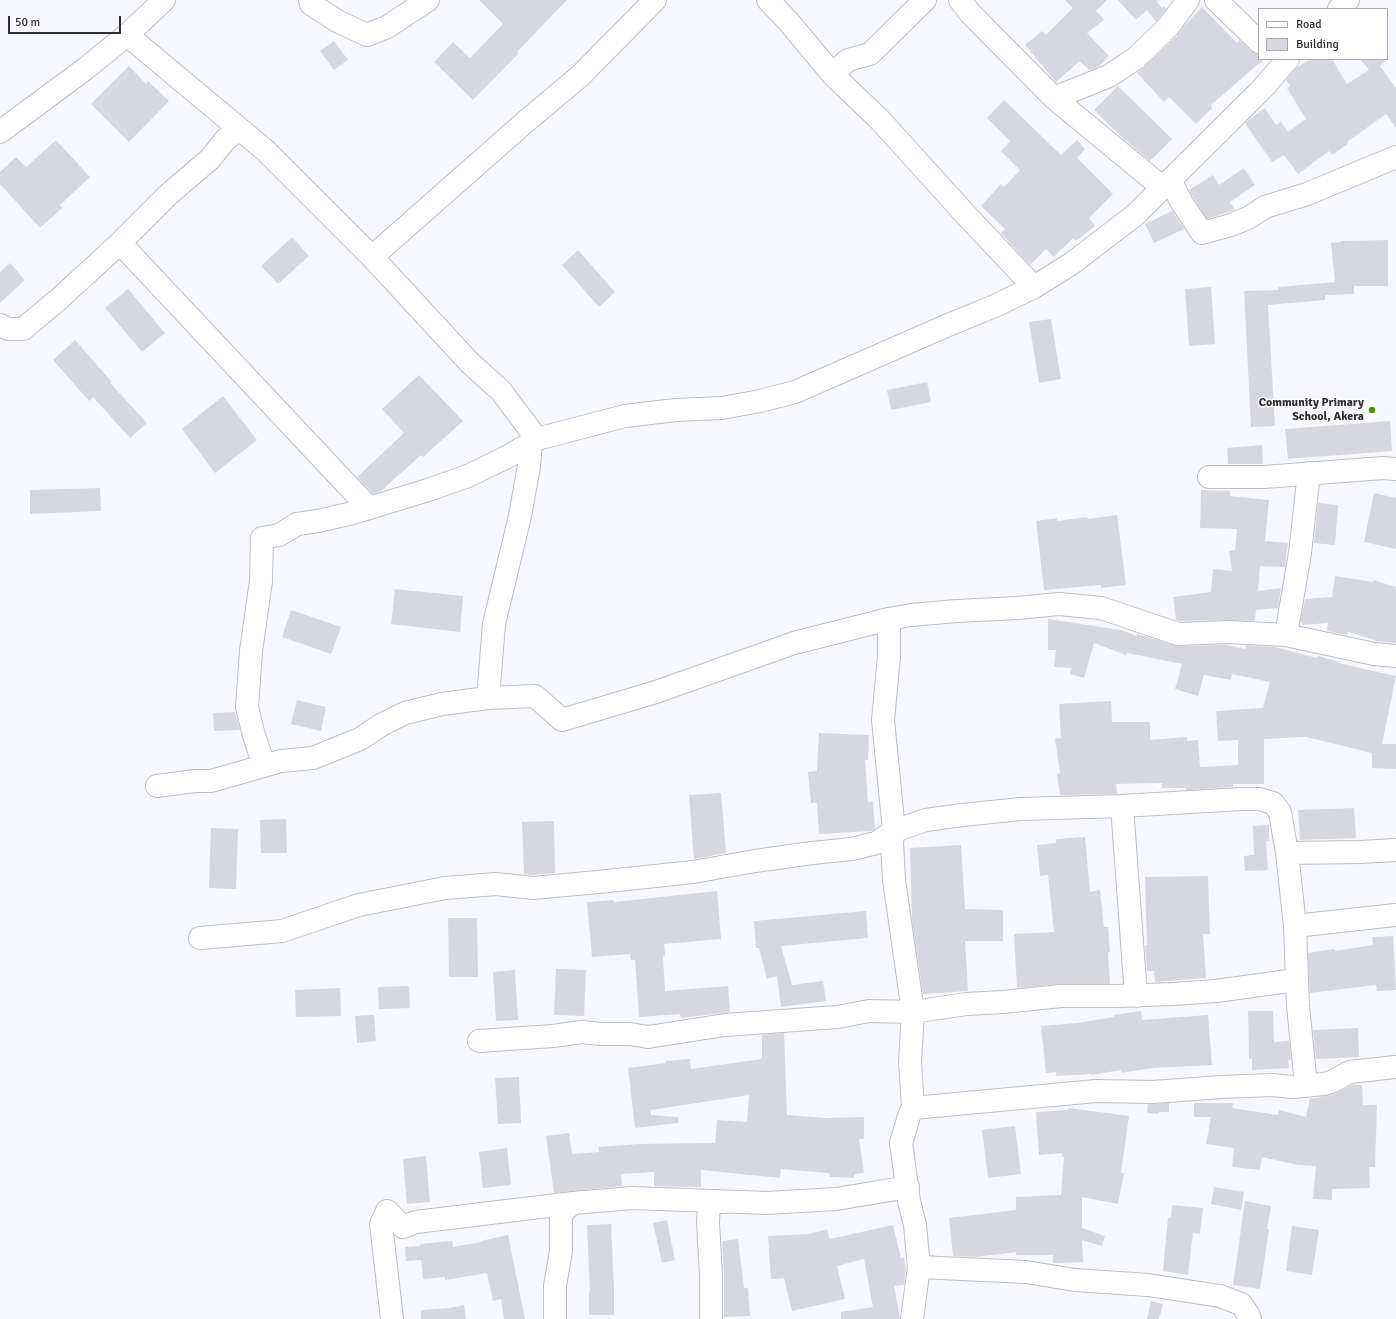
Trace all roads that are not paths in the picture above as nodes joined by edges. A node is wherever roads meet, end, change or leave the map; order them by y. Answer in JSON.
{"nodes":[{"id":1,"x":164,"y":0,"type":"edge"},
{"id":2,"x":310,"y":0,"type":"edge"},
{"id":3,"x":428,"y":0,"type":"edge"},
{"id":4,"x":655,"y":0,"type":"edge"},
{"id":5,"x":768,"y":0,"type":"edge"},
{"id":6,"x":925,"y":0,"type":"edge"},
{"id":7,"x":960,"y":0,"type":"edge"},
{"id":8,"x":1188,"y":0,"type":"edge"},
{"id":9,"x":1216,"y":0,"type":"edge"},
{"id":10,"x":1348,"y":0,"type":"edge"},
{"id":11,"x":1339,"y":8,"type":"edge"},
{"id":12,"x":127,"y":35,"type":"junction"},
{"id":13,"x":1258,"y":41,"type":"edge"},
{"id":14,"x":1282,"y":61,"type":"edge"},
{"id":15,"x":833,"y":75,"type":"junction"},
{"id":16,"x":1054,"y":98,"type":"junction"},
{"id":17,"x":240,"y":130,"type":"junction"},
{"id":18,"x":0,"y":132,"type":"edge"},
{"id":19,"x":1396,"y":156,"type":"edge"},
{"id":20,"x":1167,"y":184,"type":"junction"},
{"id":21,"x":120,"y":243,"type":"junction"},
{"id":22,"x":372,"y":257,"type":"junction"},
{"id":23,"x":1034,"y":287,"type":"junction"},
{"id":24,"x":0,"y":325,"type":"edge"},
{"id":25,"x":537,"y":439,"type":"junction"},
{"id":26,"x":1396,"y":469,"type":"edge"},
{"id":27,"x":1308,"y":473,"type":"junction"},
{"id":28,"x":1209,"y":477,"type":"dead end"},
{"id":29,"x":369,"y":508,"type":"junction"},
{"id":30,"x":889,"y":619,"type":"junction"},
{"id":31,"x":1286,"y":635,"type":"junction"},
{"id":32,"x":1396,"y":656,"type":"edge"},
{"id":33,"x":488,"y":698,"type":"junction"},
{"id":34,"x":264,"y":766,"type":"junction"},
{"id":35,"x":157,"y":786,"type":"dead end"},
{"id":36,"x":1122,"y":806,"type":"junction"},
{"id":37,"x":894,"y":831,"type":"junction"},
{"id":38,"x":1396,"y":850,"type":"edge"},
{"id":39,"x":1287,"y":853,"type":"junction"},
{"id":40,"x":1396,"y":915,"type":"edge"},
{"id":41,"x":1295,"y":926,"type":"junction"},
{"id":42,"x":200,"y":938,"type":"dead end"},
{"id":43,"x":1296,"y":980,"type":"junction"},
{"id":44,"x":1136,"y":996,"type":"junction"},
{"id":45,"x":913,"y":1012,"type":"junction"},
{"id":46,"x":479,"y":1041,"type":"dead end"},
{"id":47,"x":1396,"y":1067,"type":"edge"},
{"id":48,"x":1306,"y":1085,"type":"junction"},
{"id":49,"x":913,"y":1108,"type":"junction"},
{"id":50,"x":908,"y":1188,"type":"junction"},
{"id":51,"x":573,"y":1202,"type":"junction"},
{"id":52,"x":726,"y":1202,"type":"junction"},
{"id":53,"x":919,"y":1267,"type":"junction"},
{"id":54,"x":392,"y":1319,"type":"edge"},
{"id":55,"x":555,"y":1319,"type":"edge"},
{"id":56,"x":711,"y":1319,"type":"edge"},
{"id":57,"x":912,"y":1319,"type":"edge"},
{"id":58,"x":1250,"y":1319,"type":"edge"}],
"edges":[{"from":1,"to":12,"type":"street"},
{"from":2,"to":3,"type":"street"},
{"from":4,"to":22,"type":"street"},
{"from":5,"to":15,"type":"street"},
{"from":6,"to":15,"type":"street"},
{"from":7,"to":16,"type":"street"},
{"from":8,"to":16,"type":"street"},
{"from":9,"to":13,"type":"street"},
{"from":10,"to":11,"type":"street"},
{"from":12,"to":17,"type":"street"},
{"from":12,"to":18,"type":"street"},
{"from":14,"to":20,"type":"street"},
{"from":15,"to":23,"type":"street"},
{"from":16,"to":20,"type":"street"},
{"from":17,"to":21,"type":"street"},
{"from":17,"to":22,"type":"street"},
{"from":19,"to":20,"type":"street"},
{"from":20,"to":23,"type":"street"},
{"from":21,"to":24,"type":"street"},
{"from":21,"to":29,"type":"street"},
{"from":22,"to":25,"type":"street"},
{"from":23,"to":25,"type":"street"},
{"from":25,"to":29,"type":"street"},
{"from":25,"to":33,"type":"street"},
{"from":26,"to":27,"type":"street"},
{"from":27,"to":28,"type":"street"},
{"from":27,"to":31,"type":"street"},
{"from":29,"to":34,"type":"street"},
{"from":30,"to":31,"type":"street"},
{"from":30,"to":33,"type":"street"},
{"from":30,"to":37,"type":"street"},
{"from":31,"to":32,"type":"street"},
{"from":33,"to":34,"type":"street"},
{"from":34,"to":35,"type":"street"},
{"from":36,"to":37,"type":"street"},
{"from":36,"to":39,"type":"street"},
{"from":36,"to":44,"type":"street"},
{"from":37,"to":42,"type":"street"},
{"from":37,"to":45,"type":"street"},
{"from":38,"to":39,"type":"street"},
{"from":39,"to":41,"type":"street"},
{"from":40,"to":41,"type":"street"},
{"from":41,"to":43,"type":"street"},
{"from":43,"to":44,"type":"street"},
{"from":43,"to":48,"type":"street"},
{"from":44,"to":45,"type":"street"},
{"from":45,"to":46,"type":"street"},
{"from":45,"to":49,"type":"street"},
{"from":47,"to":48,"type":"street"},
{"from":48,"to":49,"type":"street"},
{"from":49,"to":50,"type":"street"},
{"from":50,"to":52,"type":"street"},
{"from":50,"to":53,"type":"street"},
{"from":51,"to":52,"type":"street"},
{"from":51,"to":54,"type":"street"},
{"from":51,"to":55,"type":"street"},
{"from":52,"to":56,"type":"street"},
{"from":53,"to":57,"type":"street"},
{"from":53,"to":58,"type":"street"}]}
